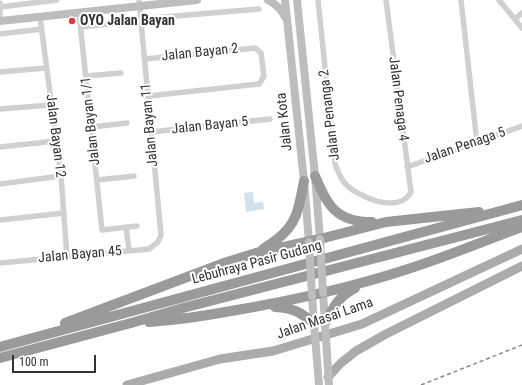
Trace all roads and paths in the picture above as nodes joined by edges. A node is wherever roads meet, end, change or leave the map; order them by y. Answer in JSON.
{"nodes":[{"id":1,"x":57,"y":0,"type":"edge"},
{"id":2,"x":196,"y":0,"type":"edge"},
{"id":3,"x":268,"y":0,"type":"edge"},
{"id":4,"x":285,"y":0,"type":"edge"},
{"id":5,"x":297,"y":0,"type":"edge"},
{"id":6,"x":318,"y":0,"type":"edge"},
{"id":7,"x":386,"y":0,"type":"edge"},
{"id":8,"x":461,"y":0,"type":"edge"},
{"id":9,"x":498,"y":0,"type":"edge"},
{"id":10,"x":31,"y":1,"type":"edge"},
{"id":11,"x":0,"y":3,"type":"edge"},
{"id":12,"x":139,"y":3,"type":"edge"},
{"id":13,"x":0,"y":7,"type":"edge"},
{"id":14,"x":259,"y":9,"type":"dead end"},
{"id":15,"x":79,"y":13,"type":"junction"},
{"id":16,"x":522,"y":13,"type":"edge"},
{"id":17,"x":40,"y":17,"type":"junction"},
{"id":18,"x":141,"y":19,"type":"junction"},
{"id":19,"x":515,"y":19,"type":"junction"},
{"id":20,"x":287,"y":20,"type":"junction"},
{"id":21,"x":0,"y":21,"type":"edge"},
{"id":22,"x":118,"y":23,"type":"dead end"},
{"id":23,"x":81,"y":27,"type":"junction"},
{"id":24,"x":522,"y":28,"type":"edge"},
{"id":25,"x":42,"y":30,"type":"junction"},
{"id":26,"x":0,"y":34,"type":"edge"},
{"id":27,"x":144,"y":59,"type":"junction"},
{"id":28,"x":46,"y":68,"type":"junction"},
{"id":29,"x":0,"y":72,"type":"edge"},
{"id":30,"x":120,"y":73,"type":"dead end"},
{"id":31,"x":86,"y":76,"type":"junction"},
{"id":32,"x":148,"y":96,"type":"junction"},
{"id":33,"x":51,"y":105,"type":"junction"},
{"id":34,"x":0,"y":109,"type":"edge"},
{"id":35,"x":270,"y":119,"type":"dead end"},
{"id":36,"x":127,"y":123,"type":"dead end"},
{"id":37,"x":522,"y":126,"type":"edge"},
{"id":38,"x":92,"y":127,"type":"junction"},
{"id":39,"x":151,"y":132,"type":"junction"},
{"id":40,"x":56,"y":141,"type":"junction"},
{"id":41,"x":477,"y":143,"type":"junction"},
{"id":42,"x":0,"y":146,"type":"edge"},
{"id":43,"x":407,"y":167,"type":"junction"},
{"id":44,"x":61,"y":176,"type":"junction"},
{"id":45,"x":134,"y":176,"type":"dead end"},
{"id":46,"x":315,"y":176,"type":"junction"},
{"id":47,"x":97,"y":180,"type":"junction"},
{"id":48,"x":304,"y":181,"type":"junction"},
{"id":49,"x":0,"y":184,"type":"edge"},
{"id":50,"x":408,"y":198,"type":"joint"},
{"id":51,"x":522,"y":205,"type":"edge"},
{"id":52,"x":64,"y":214,"type":"junction"},
{"id":53,"x":0,"y":220,"type":"edge"},
{"id":54,"x":522,"y":220,"type":"edge"},
{"id":55,"x":386,"y":222,"type":"junction"},
{"id":56,"x":137,"y":226,"type":"dead end"},
{"id":57,"x":126,"y":227,"type":"junction"},
{"id":58,"x":522,"y":227,"type":"edge"},
{"id":59,"x":320,"y":239,"type":"junction"},
{"id":60,"x":158,"y":242,"type":"joint"},
{"id":61,"x":309,"y":242,"type":"junction"},
{"id":62,"x":522,"y":249,"type":"edge"},
{"id":63,"x":129,"y":250,"type":"junction"},
{"id":64,"x":256,"y":253,"type":"junction"},
{"id":65,"x":67,"y":256,"type":"junction"},
{"id":66,"x":0,"y":263,"type":"edge"},
{"id":67,"x":522,"y":266,"type":"edge"},
{"id":68,"x":368,"y":282,"type":"junction"},
{"id":69,"x":323,"y":293,"type":"junction"},
{"id":70,"x":312,"y":296,"type":"junction"},
{"id":71,"x":261,"y":306,"type":"junction"},
{"id":72,"x":131,"y":323,"type":"junction"},
{"id":73,"x":325,"y":323,"type":"junction"},
{"id":74,"x":314,"y":324,"type":"junction"},
{"id":75,"x":34,"y":338,"type":"junction"},
{"id":76,"x":0,"y":347,"type":"edge"},
{"id":77,"x":0,"y":358,"type":"edge"},
{"id":78,"x":329,"y":381,"type":"edge"},
{"id":79,"x":127,"y":385,"type":"edge"},
{"id":80,"x":319,"y":385,"type":"edge"}],
"edges":[{"from":1,"to":10,"type":"street"},
{"from":2,"to":12,"type":"main road"},
{"from":3,"to":20,"type":"main road"},
{"from":4,"to":20,"type":"main road","name":"Jalan Kota"},
{"from":5,"to":46,"type":"main road","name":"Jalan Kota"},
{"from":6,"to":50,"type":"street","name":"Jalan Penanga 2"},
{"from":7,"to":43,"type":"street","name":"Jalan Penaga 4"},
{"from":8,"to":41,"type":"street"},
{"from":9,"to":19,"type":"street"},
{"from":10,"to":13,"type":"street"},
{"from":11,"to":13,"type":"street"},
{"from":12,"to":15,"type":"main road"},
{"from":12,"to":18,"type":"street","name":"Jalan Bayan 11"},
{"from":13,"to":21,"type":"street"},
{"from":14,"to":18,"type":"street"},
{"from":15,"to":17,"type":"main road"},
{"from":15,"to":23,"type":"street","name":"Jalan Bayan 1/1"},
{"from":16,"to":19,"type":"street"},
{"from":17,"to":21,"type":"main road"},
{"from":17,"to":25,"type":"street","name":"Jalan Bayan 12"},
{"from":18,"to":27,"type":"street","name":"Jalan Bayan 11"},
{"from":19,"to":24,"type":"street"},
{"from":20,"to":48,"type":"main road","name":"Jalan Kota"},
{"from":22,"to":23,"type":"street"},
{"from":23,"to":31,"type":"street","name":"Jalan Bayan 1/1"},
{"from":25,"to":26,"type":"street"},
{"from":25,"to":28,"type":"street","name":"Jalan Bayan 12"},
{"from":27,"to":32,"type":"street","name":"Jalan Bayan 11"},
{"from":27,"to":32,"type":"street","name":"Jalan Bayan 2"},
{"from":28,"to":29,"type":"street"},
{"from":28,"to":33,"type":"street","name":"Jalan Bayan 12"},
{"from":30,"to":31,"type":"street"},
{"from":31,"to":38,"type":"street","name":"Jalan Bayan 1/1"},
{"from":32,"to":39,"type":"street","name":"Jalan Bayan 11"},
{"from":33,"to":34,"type":"street"},
{"from":33,"to":40,"type":"street","name":"Jalan Bayan 12"},
{"from":35,"to":39,"type":"street","name":"Jalan Bayan 5"},
{"from":36,"to":38,"type":"street"},
{"from":37,"to":41,"type":"street","name":"Jalan Penaga 5"},
{"from":38,"to":47,"type":"street","name":"Jalan Bayan 1/1"},
{"from":39,"to":60,"type":"street","name":"Jalan Bayan 11"},
{"from":40,"to":42,"type":"street"},
{"from":40,"to":44,"type":"street","name":"Jalan Bayan 12"},
{"from":41,"to":43,"type":"street","name":"Jalan Penaga 5"},
{"from":43,"to":50,"type":"street","name":"Jalan Penaga 4"},
{"from":44,"to":49,"type":"street"},
{"from":44,"to":52,"type":"street","name":"Jalan Bayan 12"},
{"from":45,"to":47,"type":"street"},
{"from":46,"to":55,"type":"highway"},
{"from":46,"to":59,"type":"main road","name":"Jalan Kota"},
{"from":47,"to":57,"type":"street","name":"Jalan Bayan 1/1"},
{"from":48,"to":61,"type":"main road","name":"Jalan Kota"},
{"from":48,"to":64,"type":"highway"},
{"from":51,"to":55,"type":"highway"},
{"from":51,"to":75,"type":"highway","name":"Lebuhraya Pasir Gudang"},
{"from":52,"to":53,"type":"street"},
{"from":52,"to":65,"type":"street","name":"Jalan Bayan 12"},
{"from":54,"to":72,"type":"highway","name":"Lebuhraya Pasir Gudang"},
{"from":55,"to":59,"type":"highway"},
{"from":56,"to":57,"type":"street"},
{"from":57,"to":63,"type":"street"},
{"from":58,"to":68,"type":"highway"},
{"from":59,"to":61,"type":"highway"},
{"from":59,"to":69,"type":"main road","name":"Jalan Kota","bridge":true},
{"from":60,"to":63,"type":"street","name":"Jalan Bayan 45"},
{"from":61,"to":64,"type":"highway"},
{"from":61,"to":70,"type":"main road","name":"Jalan Kota","bridge":true},
{"from":62,"to":79,"type":"main road","name":"Jalan Masai Lama"},
{"from":63,"to":65,"type":"street","name":"Jalan Bayan 45"},
{"from":64,"to":75,"type":"highway"},
{"from":65,"to":66,"type":"street","name":"Jalan Bayan 45"},
{"from":67,"to":78,"type":"main road"},
{"from":68,"to":69,"type":"highway"},
{"from":68,"to":73,"type":"highway"},
{"from":69,"to":70,"type":"highway"},
{"from":69,"to":73,"type":"main road","name":"Jalan Kota"},
{"from":70,"to":71,"type":"highway"},
{"from":70,"to":74,"type":"main road","name":"Jalan Kota"},
{"from":71,"to":72,"type":"highway"},
{"from":71,"to":74,"type":"highway"},
{"from":72,"to":77,"type":"highway","name":"Lebuhraya Pasir Gudang"},
{"from":73,"to":78,"type":"main road","name":"Jalan Kota","bridge":true},
{"from":74,"to":80,"type":"main road","name":"Jalan Kota","bridge":true},
{"from":75,"to":76,"type":"highway","name":"Lebuhraya Pasir Gudang"}]}
